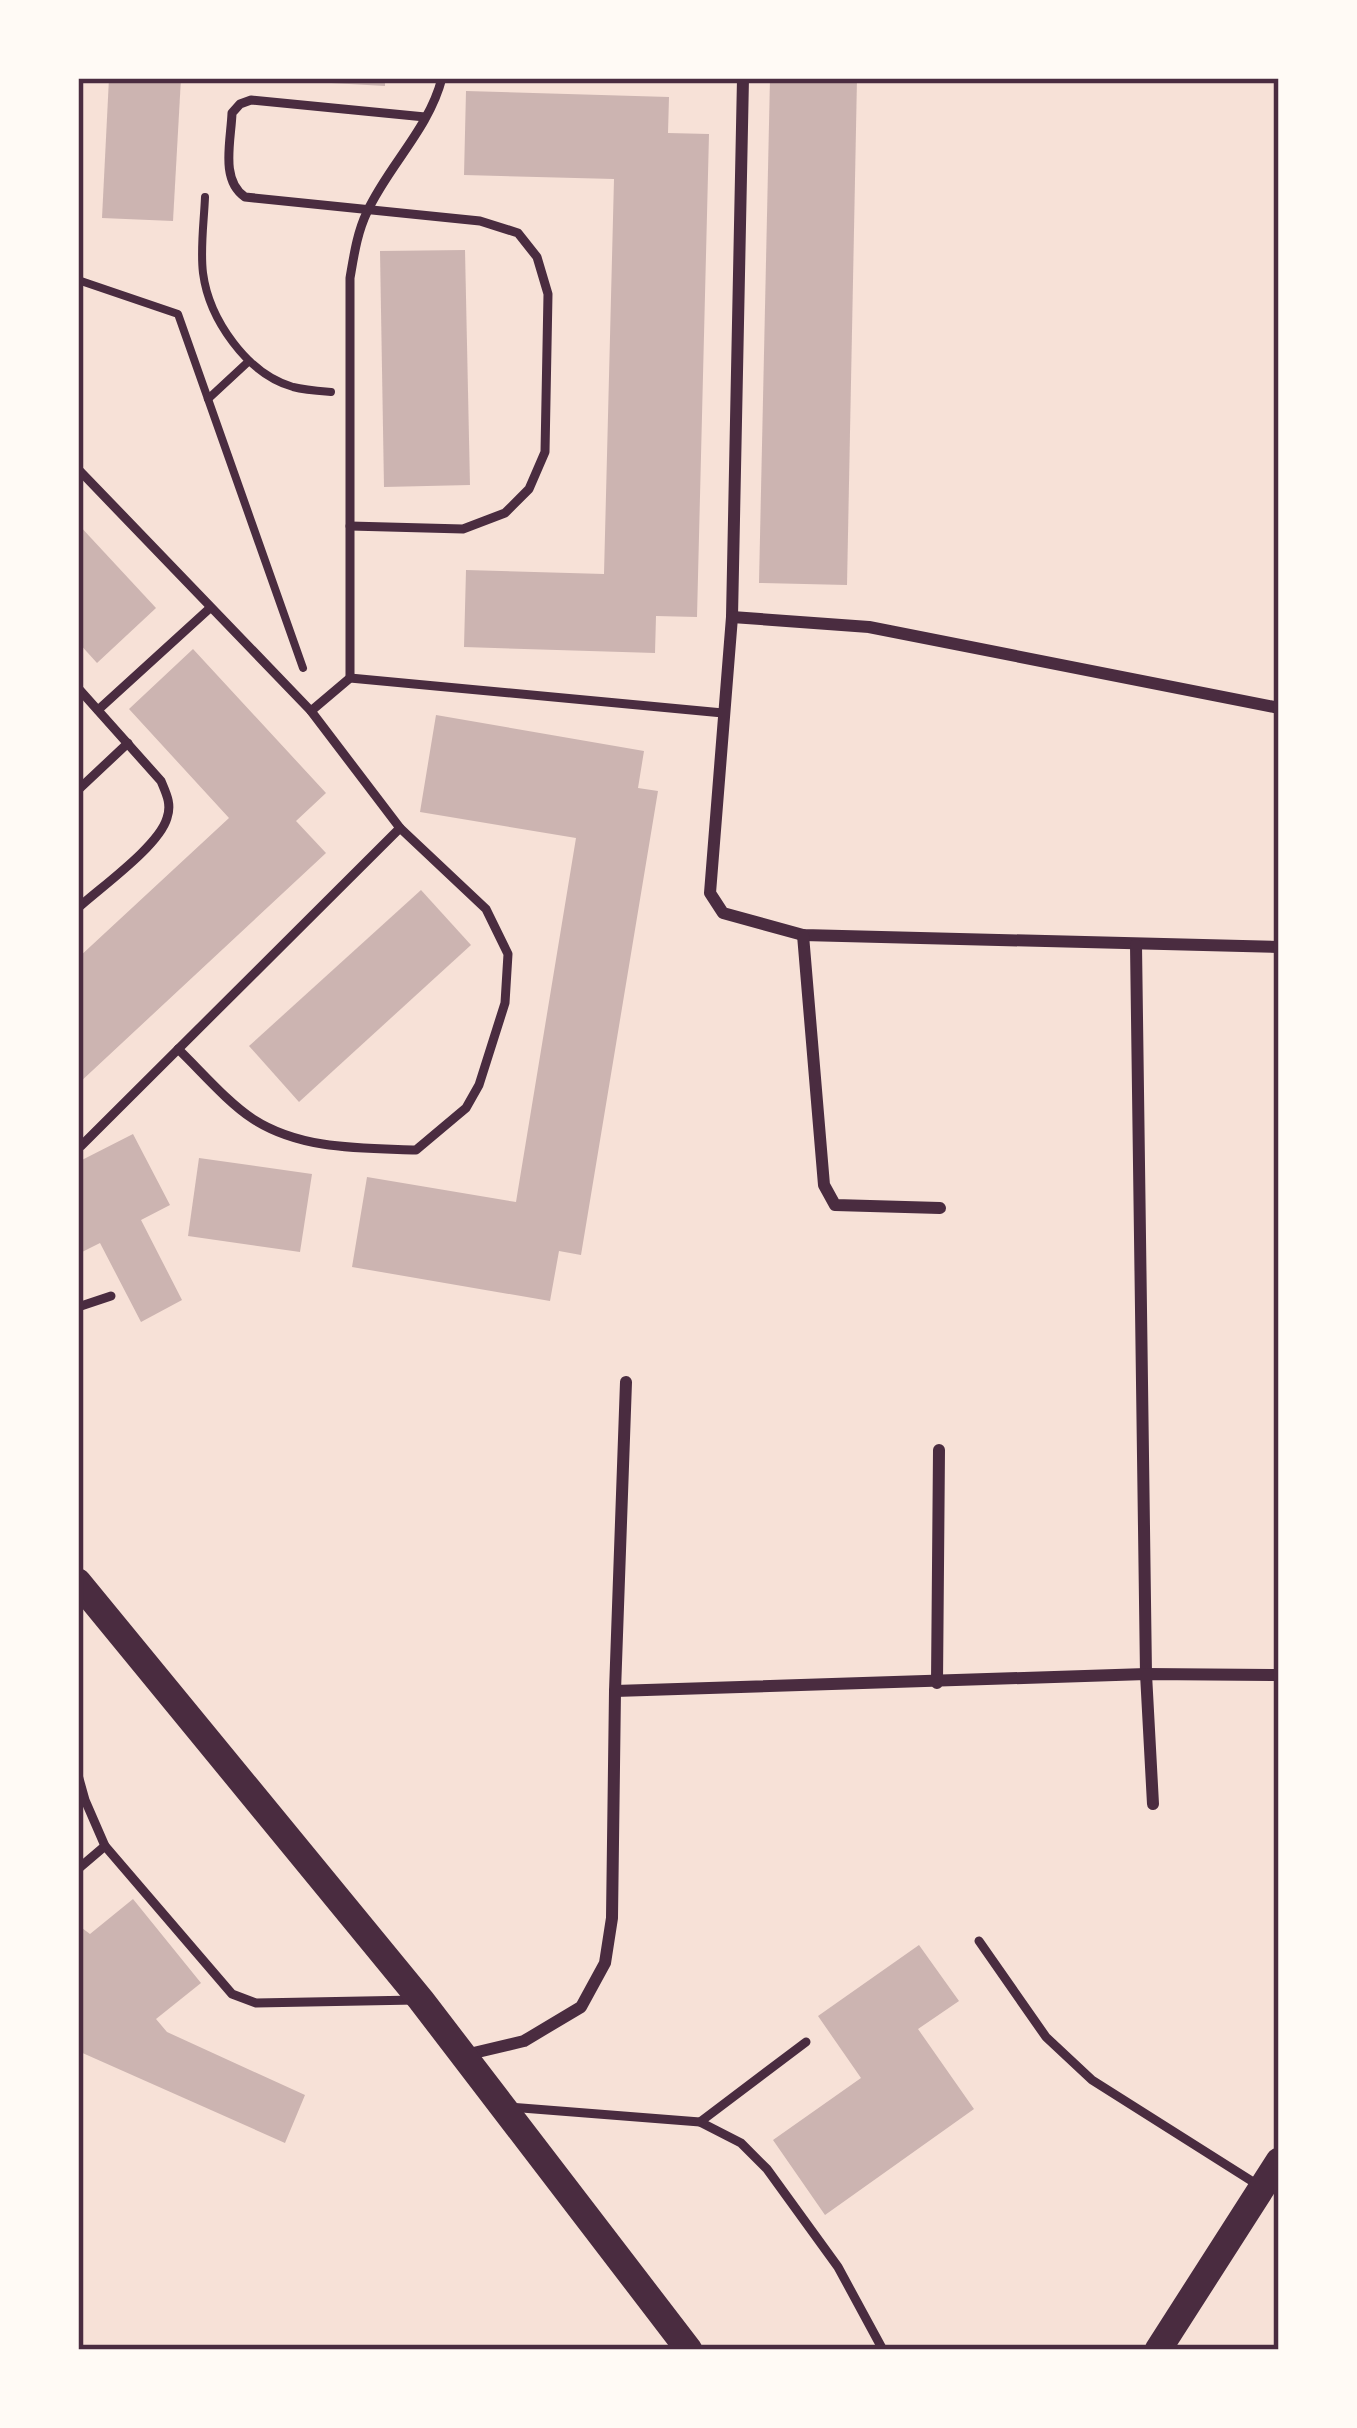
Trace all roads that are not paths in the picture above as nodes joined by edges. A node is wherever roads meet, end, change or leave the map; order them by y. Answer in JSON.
{"nodes":[{"id":1,"x":442,"y":78,"type":"edge"},
{"id":2,"x":742,"y":78,"type":"edge"},
{"id":3,"x":425,"y":117,"type":"junction"},
{"id":4,"x":368,"y":209,"type":"junction"},
{"id":5,"x":81,"y":478,"type":"edge"},
{"id":6,"x":350,"y":526,"type":"junction"},
{"id":7,"x":210,"y":608,"type":"junction"},
{"id":8,"x":732,"y":617,"type":"junction"},
{"id":9,"x":350,"y":678,"type":"junction"},
{"id":10,"x":78,"y":688,"type":"edge"},
{"id":11,"x":1279,"y":708,"type":"edge"},
{"id":12,"x":98,"y":710,"type":"junction"},
{"id":13,"x":311,"y":711,"type":"junction"},
{"id":14,"x":723,"y":712,"type":"junction"},
{"id":15,"x":128,"y":743,"type":"junction"},
{"id":16,"x":78,"y":790,"type":"edge"},
{"id":17,"x":400,"y":828,"type":"junction"},
{"id":18,"x":78,"y":908,"type":"edge"},
{"id":19,"x":802,"y":935,"type":"junction"},
{"id":20,"x":1136,"y":945,"type":"junction"},
{"id":21,"x":1279,"y":947,"type":"edge"},
{"id":22,"x":178,"y":1049,"type":"junction"},
{"id":23,"x":81,"y":1146,"type":"edge"},
{"id":24,"x":940,"y":1208,"type":"dead end"},
{"id":25,"x":111,"y":1296,"type":"dead end"},
{"id":26,"x":78,"y":1307,"type":"edge"},
{"id":27,"x":626,"y":1382,"type":"dead end"},
{"id":28,"x":939,"y":1450,"type":"dead end"},
{"id":29,"x":78,"y":1582,"type":"edge"},
{"id":30,"x":1146,"y":1674,"type":"junction"},
{"id":31,"x":1279,"y":1676,"type":"edge"},
{"id":32,"x":937,"y":1683,"type":"junction"},
{"id":33,"x":615,"y":1691,"type":"junction"},
{"id":34,"x":78,"y":1775,"type":"edge"},
{"id":35,"x":1153,"y":1804,"type":"dead end"},
{"id":36,"x":105,"y":1846,"type":"junction"},
{"id":37,"x":78,"y":1869,"type":"edge"},
{"id":38,"x":979,"y":1941,"type":"dead end"},
{"id":39,"x":421,"y":2000,"type":"junction"},
{"id":40,"x":806,"y":2042,"type":"dead end"},
{"id":41,"x":464,"y":2055,"type":"junction"},
{"id":42,"x":503,"y":2107,"type":"junction"},
{"id":43,"x":700,"y":2122,"type":"junction"},
{"id":44,"x":1279,"y":2161,"type":"edge"},
{"id":45,"x":1262,"y":2188,"type":"junction"},
{"id":46,"x":689,"y":2350,"type":"edge"},
{"id":47,"x":883,"y":2350,"type":"edge"},
{"id":48,"x":1159,"y":2350,"type":"edge"}],
"edges":[{"from":1,"to":3,"type":"lane"},
{"from":2,"to":8,"type":"street"},
{"from":3,"to":4,"type":"lane"},
{"from":3,"to":4,"type":"lane"},
{"from":4,"to":6,"type":"lane"},
{"from":4,"to":6,"type":"lane"},
{"from":5,"to":7,"type":"lane"},
{"from":6,"to":9,"type":"lane"},
{"from":7,"to":12,"type":"lane"},
{"from":7,"to":13,"type":"lane"},
{"from":8,"to":11,"type":"street"},
{"from":8,"to":14,"type":"street"},
{"from":9,"to":13,"type":"lane"},
{"from":9,"to":14,"type":"lane"},
{"from":10,"to":12,"type":"lane"},
{"from":12,"to":15,"type":"lane"},
{"from":13,"to":17,"type":"lane"},
{"from":14,"to":19,"type":"street"},
{"from":15,"to":16,"type":"lane"},
{"from":15,"to":18,"type":"lane"},
{"from":17,"to":22,"type":"lane"},
{"from":17,"to":22,"type":"lane"},
{"from":19,"to":20,"type":"street"},
{"from":19,"to":24,"type":"street"},
{"from":20,"to":21,"type":"street"},
{"from":20,"to":30,"type":"street"},
{"from":22,"to":23,"type":"lane"},
{"from":25,"to":26,"type":"lane"},
{"from":27,"to":33,"type":"street"},
{"from":28,"to":32,"type":"street"},
{"from":29,"to":39,"type":"highway"},
{"from":30,"to":31,"type":"street"},
{"from":30,"to":32,"type":"street"},
{"from":30,"to":35,"type":"street"},
{"from":32,"to":33,"type":"street"},
{"from":33,"to":41,"type":"street"},
{"from":34,"to":36,"type":"lane"},
{"from":36,"to":37,"type":"lane"},
{"from":36,"to":39,"type":"lane"},
{"from":38,"to":45,"type":"lane"},
{"from":39,"to":41,"type":"highway"},
{"from":40,"to":43,"type":"lane"},
{"from":41,"to":42,"type":"highway"},
{"from":42,"to":43,"type":"lane"},
{"from":42,"to":46,"type":"highway"},
{"from":43,"to":47,"type":"lane"},
{"from":44,"to":45,"type":"highway"},
{"from":45,"to":48,"type":"highway"}]}
